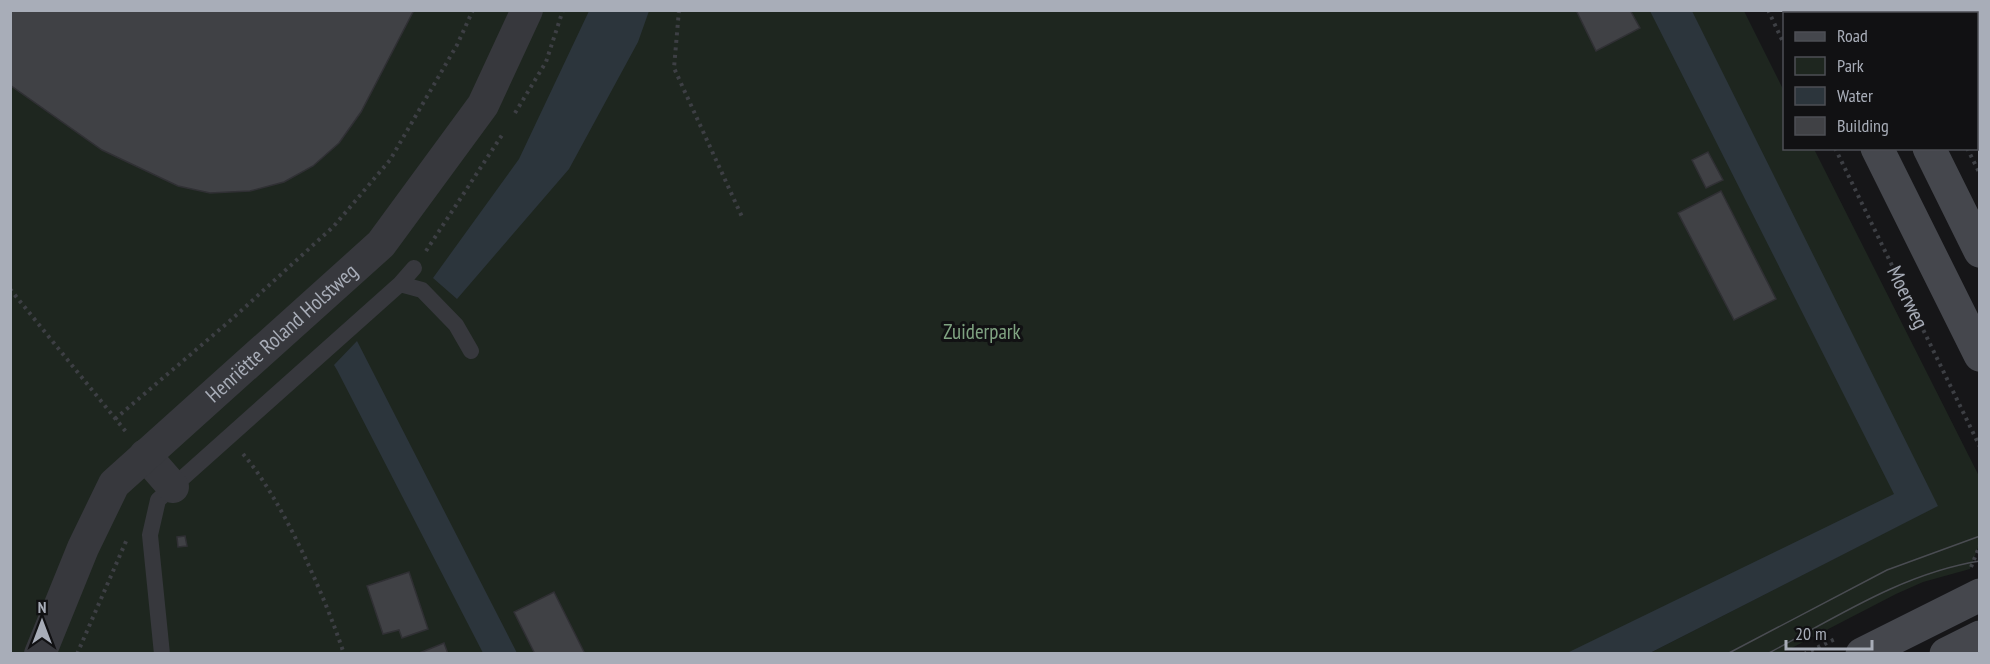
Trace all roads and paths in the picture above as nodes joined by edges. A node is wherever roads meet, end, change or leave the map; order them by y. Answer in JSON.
{"nodes":[{"id":1,"x":473,"y":10,"type":"edge"},
{"id":2,"x":527,"y":10,"type":"edge"},
{"id":3,"x":679,"y":10,"type":"edge"},
{"id":4,"x":1768,"y":10,"type":"edge"},
{"id":5,"x":1783,"y":40,"type":"edge"},
{"id":6,"x":1836,"y":150,"type":"edge"},
{"id":7,"x":1878,"y":150,"type":"edge"},
{"id":8,"x":1930,"y":150,"type":"edge"},
{"id":9,"x":1968,"y":150,"type":"edge"},
{"id":10,"x":1980,"y":174,"type":"edge"},
{"id":11,"x":743,"y":219,"type":"dead end"},
{"id":12,"x":1980,"y":251,"type":"edge"},
{"id":13,"x":414,"y":268,"type":"dead end"},
{"id":14,"x":400,"y":284,"type":"junction"},
{"id":15,"x":10,"y":289,"type":"edge"},
{"id":16,"x":471,"y":351,"type":"dead end"},
{"id":17,"x":1980,"y":356,"type":"edge"},
{"id":18,"x":115,"y":419,"type":"junction"},
{"id":19,"x":1980,"y":447,"type":"edge"},
{"id":20,"x":240,"y":452,"type":"dead end"},
{"id":21,"x":145,"y":455,"type":"junction"},
{"id":22,"x":173,"y":487,"type":"junction"},
{"id":23,"x":129,"y":535,"type":"dead end"},
{"id":24,"x":1980,"y":595,"type":"edge"},
{"id":25,"x":1980,"y":637,"type":"edge"},
{"id":26,"x":40,"y":654,"type":"edge"},
{"id":27,"x":77,"y":654,"type":"edge"},
{"id":28,"x":162,"y":654,"type":"edge"},
{"id":29,"x":344,"y":654,"type":"edge"},
{"id":30,"x":1862,"y":654,"type":"edge"},
{"id":31,"x":1946,"y":654,"type":"edge"}],
"edges":[{"from":1,"to":18,"type":"path"},
{"from":2,"to":21,"type":"street","name":"Henriëtte Roland Holstweg"},
{"from":3,"to":11,"type":"path"},
{"from":4,"to":5,"type":"path"},
{"from":6,"to":19,"type":"path","name":"Moerweg"},
{"from":7,"to":17,"type":"main road","name":"Moerweg"},
{"from":8,"to":12,"type":"main road"},
{"from":9,"to":10,"type":"path"},
{"from":13,"to":14,"type":"lane"},
{"from":14,"to":16,"type":"lane"},
{"from":14,"to":22,"type":"lane"},
{"from":15,"to":18,"type":"path"},
{"from":18,"to":21,"type":"path"},
{"from":20,"to":29,"type":"path"},
{"from":21,"to":22,"type":"street"},
{"from":21,"to":26,"type":"street","name":"Henriëtte Roland Holstweg"},
{"from":22,"to":28,"type":"lane"},
{"from":23,"to":27,"type":"path"},
{"from":24,"to":30,"type":"main road"},
{"from":25,"to":31,"type":"main road"}]}
